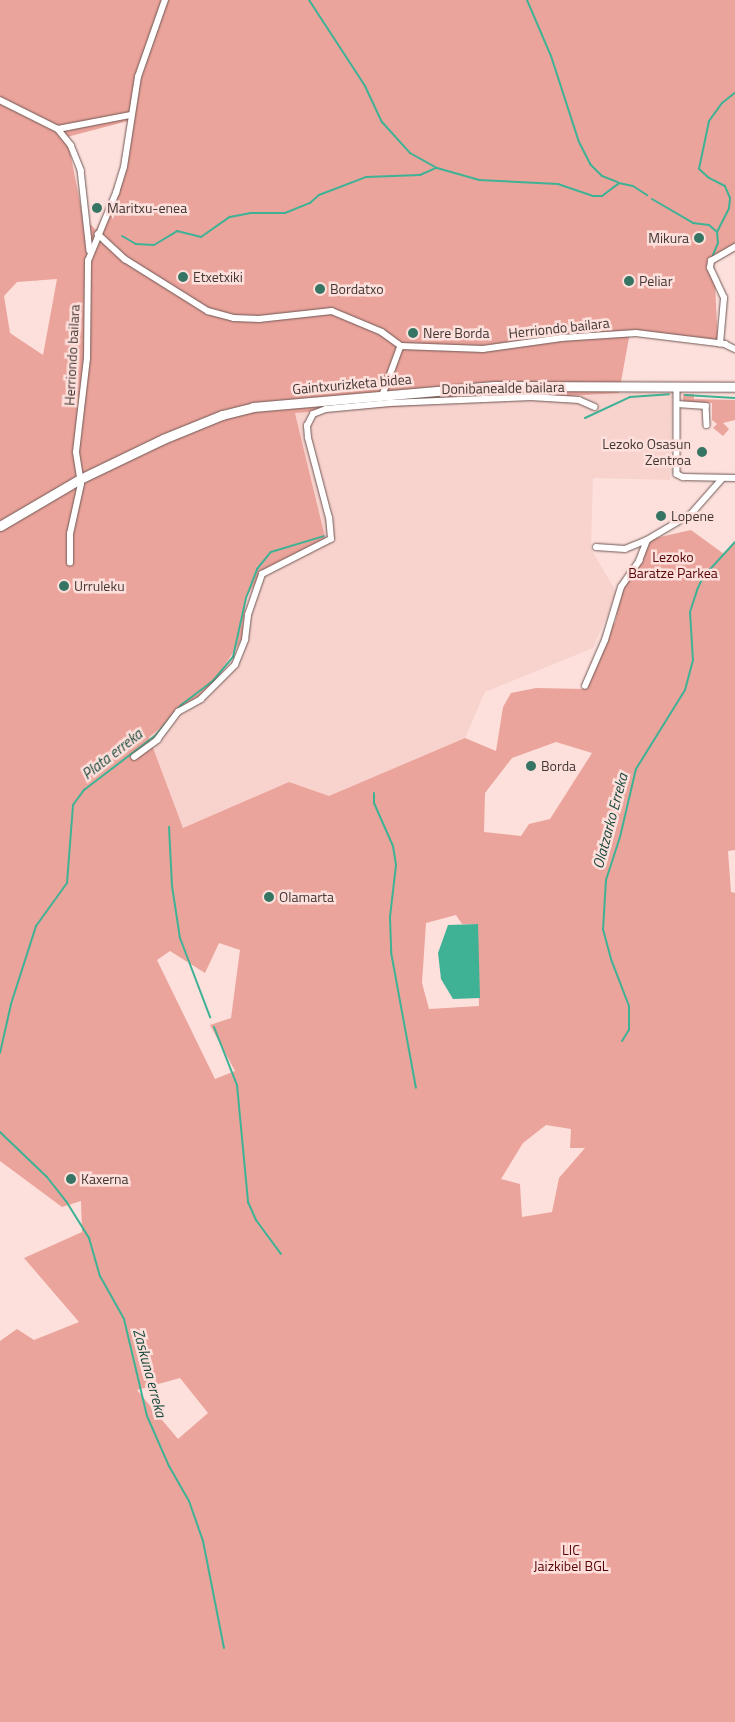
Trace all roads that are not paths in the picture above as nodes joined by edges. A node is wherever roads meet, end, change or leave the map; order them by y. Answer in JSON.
{"nodes":[{"id":1,"x":165,"y":0,"type":"edge"},
{"id":2,"x":0,"y":100,"type":"edge"},
{"id":3,"x":131,"y":116,"type":"junction"},
{"id":4,"x":58,"y":129,"type":"junction"},
{"id":5,"x":98,"y":234,"type":"junction"},
{"id":6,"x":735,"y":247,"type":"edge"},
{"id":7,"x":90,"y":253,"type":"junction"},
{"id":8,"x":720,"y":344,"type":"junction"},
{"id":9,"x":401,"y":346,"type":"junction"},
{"id":10,"x":735,"y":349,"type":"edge"},
{"id":11,"x":677,"y":386,"type":"junction"},
{"id":12,"x":735,"y":387,"type":"edge"},
{"id":13,"x":383,"y":395,"type":"junction"},
{"id":14,"x":677,"y":404,"type":"junction"},
{"id":15,"x":595,"y":407,"type":"dead end"},
{"id":16,"x":707,"y":424,"type":"dead end"},
{"id":17,"x":80,"y":478,"type":"junction"},
{"id":18,"x":735,"y":478,"type":"edge"},
{"id":19,"x":722,"y":479,"type":"junction"},
{"id":20,"x":0,"y":526,"type":"edge"},
{"id":21,"x":647,"y":540,"type":"junction"},
{"id":22,"x":596,"y":547,"type":"dead end"},
{"id":23,"x":70,"y":563,"type":"dead end"},
{"id":24,"x":585,"y":686,"type":"dead end"},
{"id":25,"x":134,"y":757,"type":"dead end"}],
"edges":[{"from":1,"to":3,"type":"street","name":"Herriondo bailara"},
{"from":2,"to":4,"type":"street"},
{"from":3,"to":4,"type":"street"},
{"from":3,"to":5,"type":"street","name":"Herriondo bailara"},
{"from":4,"to":7,"type":"street"},
{"from":5,"to":7,"type":"street","name":"Herriondo bailara"},
{"from":5,"to":9,"type":"street"},
{"from":6,"to":8,"type":"street"},
{"from":7,"to":17,"type":"street","name":"Herriondo bailara"},
{"from":8,"to":9,"type":"street","name":"Herriondo bailara"},
{"from":8,"to":10,"type":"street","name":"Herriondo bailara"},
{"from":9,"to":13,"type":"street"},
{"from":11,"to":12,"type":"main road","name":"Gaintxurizketa bidea"},
{"from":11,"to":13,"type":"main road","name":"Gaintxurizketa bidea"},
{"from":11,"to":14,"type":"street"},
{"from":13,"to":17,"type":"main road","name":"Gaintxurizketa bidea"},
{"from":14,"to":16,"type":"street"},
{"from":14,"to":19,"type":"street"},
{"from":15,"to":25,"type":"street","name":"Donibanealde bailara"},
{"from":17,"to":20,"type":"main road","name":"Gaintxurizketa bidea"},
{"from":17,"to":23,"type":"street"},
{"from":18,"to":19,"type":"street"},
{"from":19,"to":21,"type":"street"},
{"from":21,"to":22,"type":"street"},
{"from":21,"to":24,"type":"street"}]}
